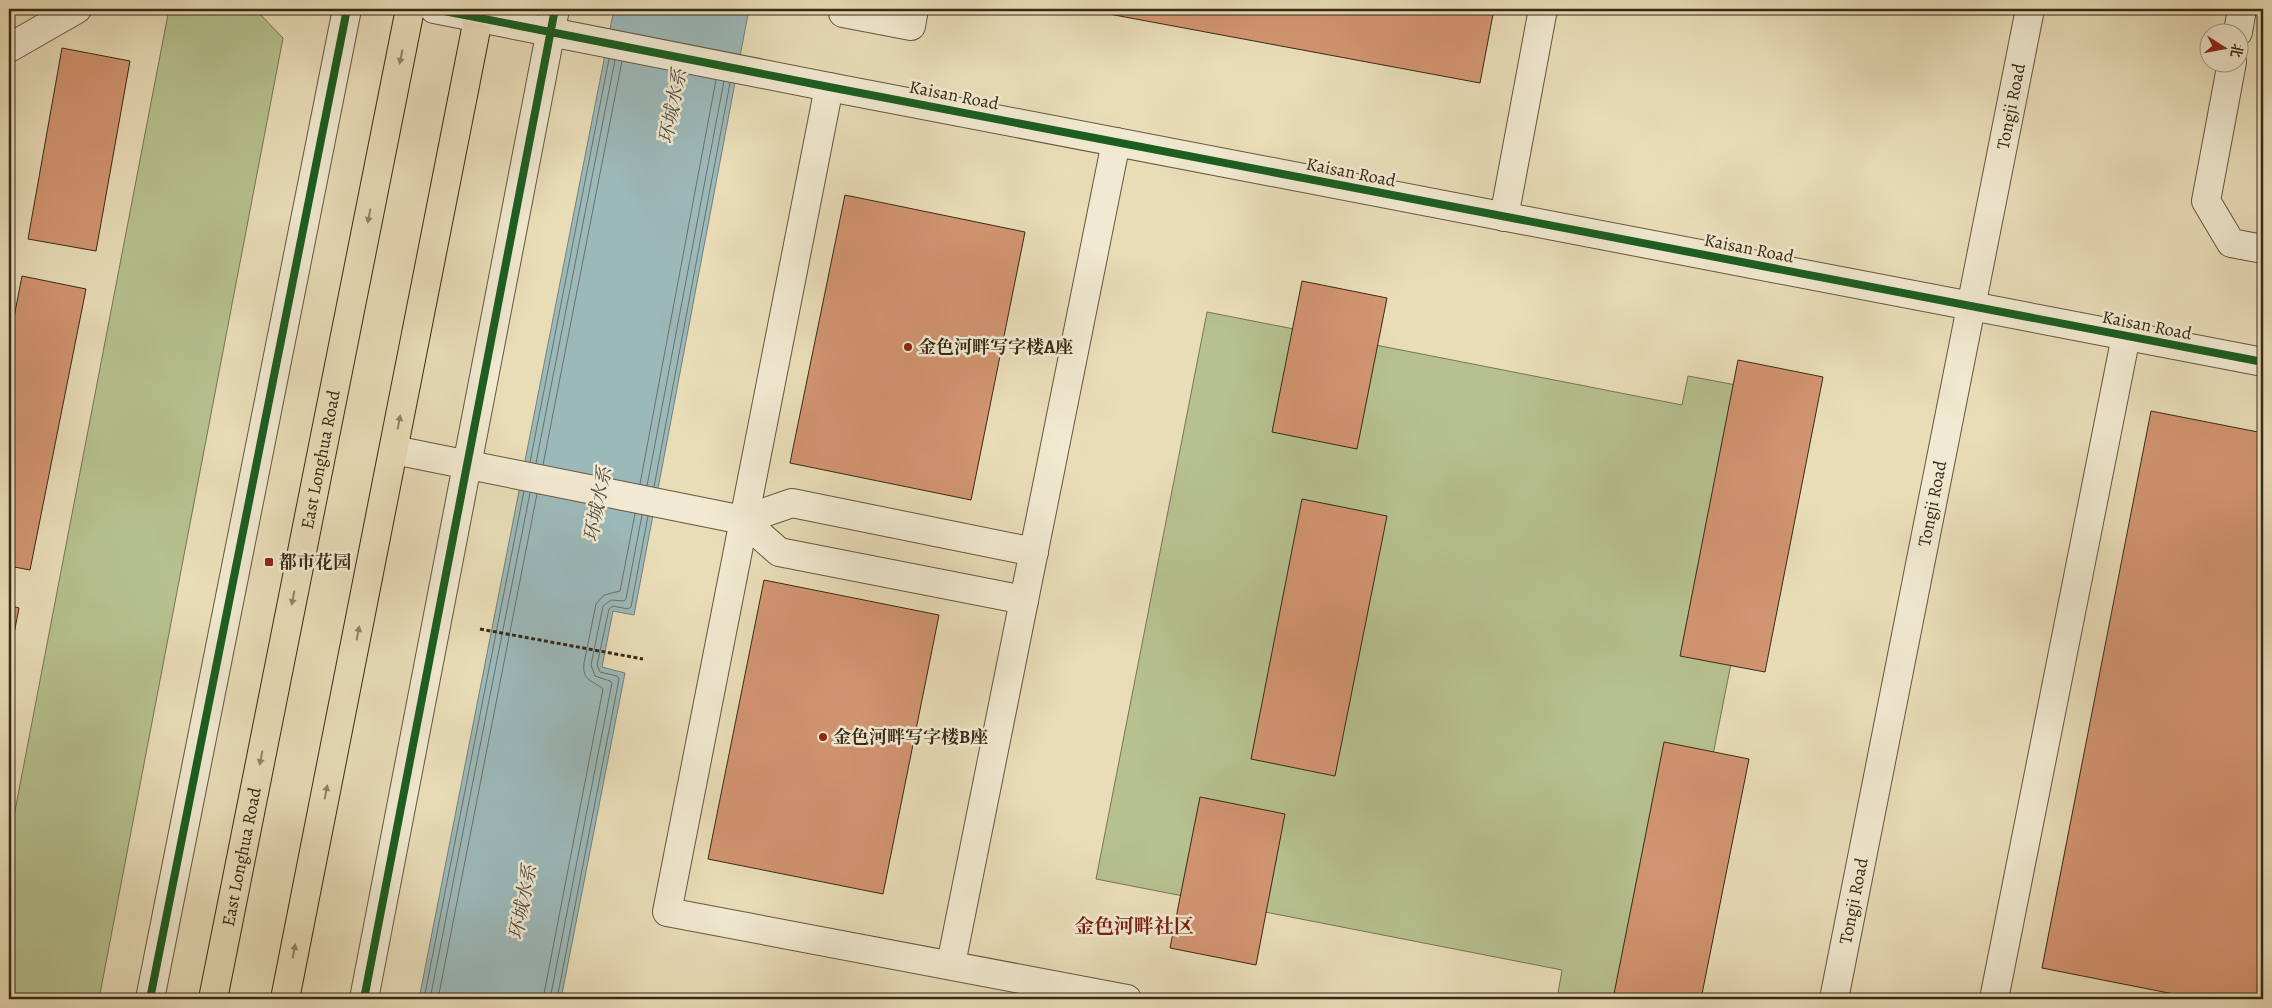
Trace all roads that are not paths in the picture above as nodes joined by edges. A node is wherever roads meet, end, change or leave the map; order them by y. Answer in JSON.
{"nodes":[{"id":1,"x":77,"y":9,"type":"edge"},
{"id":2,"x":347,"y":9,"type":"edge"},
{"id":3,"x":410,"y":9,"type":"edge"},
{"id":4,"x":434,"y":9,"type":"edge"},
{"id":5,"x":844,"y":9,"type":"edge"},
{"id":6,"x":914,"y":9,"type":"edge"},
{"id":7,"x":1543,"y":9,"type":"edge"},
{"id":8,"x":2030,"y":9,"type":"edge"},
{"id":9,"x":2242,"y":9,"type":"edge"},
{"id":10,"x":479,"y":13,"type":"edge"},
{"id":11,"x":553,"y":20,"type":"edge"},
{"id":12,"x":2240,"y":22,"type":"edge"},
{"id":13,"x":9,"y":48,"type":"edge"},
{"id":14,"x":2230,"y":72,"type":"edge"},
{"id":15,"x":830,"y":87,"type":"junction"},
{"id":16,"x":1116,"y":142,"type":"junction"},
{"id":17,"x":1504,"y":217,"type":"junction"},
{"id":18,"x":2263,"y":249,"type":"edge"},
{"id":19,"x":1972,"y":306,"type":"junction"},
{"id":20,"x":2126,"y":336,"type":"junction"},
{"id":21,"x":2263,"y":362,"type":"edge"},
{"id":22,"x":394,"y":450,"type":"junction"},
{"id":23,"x":466,"y":465,"type":"junction"},
{"id":24,"x":743,"y":520,"type":"junction"},
{"id":25,"x":1034,"y":552,"type":"junction"},
{"id":26,"x":1024,"y":600,"type":"junction"},
{"id":27,"x":951,"y":964,"type":"junction"},
{"id":28,"x":150,"y":999,"type":"edge"},
{"id":29,"x":214,"y":999,"type":"edge"},
{"id":30,"x":285,"y":999,"type":"edge"},
{"id":31,"x":364,"y":999,"type":"edge"},
{"id":32,"x":1127,"y":999,"type":"edge"},
{"id":33,"x":1834,"y":999,"type":"edge"},
{"id":34,"x":1994,"y":999,"type":"edge"}],
"edges":[{"from":1,"to":13,"type":"street"},
{"from":2,"to":28,"type":"street"},
{"from":3,"to":29,"type":"main road","name":"East Longhua Road","one_way":true},
{"from":4,"to":10,"type":"street","name":"Kaisan Road"},
{"from":5,"to":6,"type":"street"},
{"from":7,"to":17,"type":"street"},
{"from":8,"to":19,"type":"street","name":"Tongji Road"},
{"from":9,"to":12,"type":"street"},
{"from":10,"to":11,"type":"street","name":"Kaisan Road"},
{"from":22,"to":10,"type":"main road","one_way":true},
{"from":11,"to":15,"type":"street","name":"Kaisan Road"},
{"from":11,"to":23,"type":"street"},
{"from":14,"to":18,"type":"street"},
{"from":15,"to":16,"type":"street","name":"Kaisan Road"},
{"from":15,"to":24,"type":"street"},
{"from":16,"to":17,"type":"street","name":"Kaisan Road"},
{"from":16,"to":25,"type":"street"},
{"from":17,"to":19,"type":"street","name":"Kaisan Road"},
{"from":19,"to":20,"type":"street","name":"Kaisan Road"},
{"from":19,"to":33,"type":"street","name":"Tongji Road"},
{"from":20,"to":21,"type":"street","name":"Kaisan Road"},
{"from":20,"to":34,"type":"street"},
{"from":22,"to":23,"type":"street"},
{"from":30,"to":22,"type":"main road","one_way":true},
{"from":23,"to":24,"type":"street"},
{"from":23,"to":31,"type":"street"},
{"from":24,"to":25,"type":"street"},
{"from":24,"to":26,"type":"street"},
{"from":24,"to":27,"type":"street"},
{"from":25,"to":26,"type":"street"},
{"from":26,"to":27,"type":"street"},
{"from":27,"to":32,"type":"street"}]}
